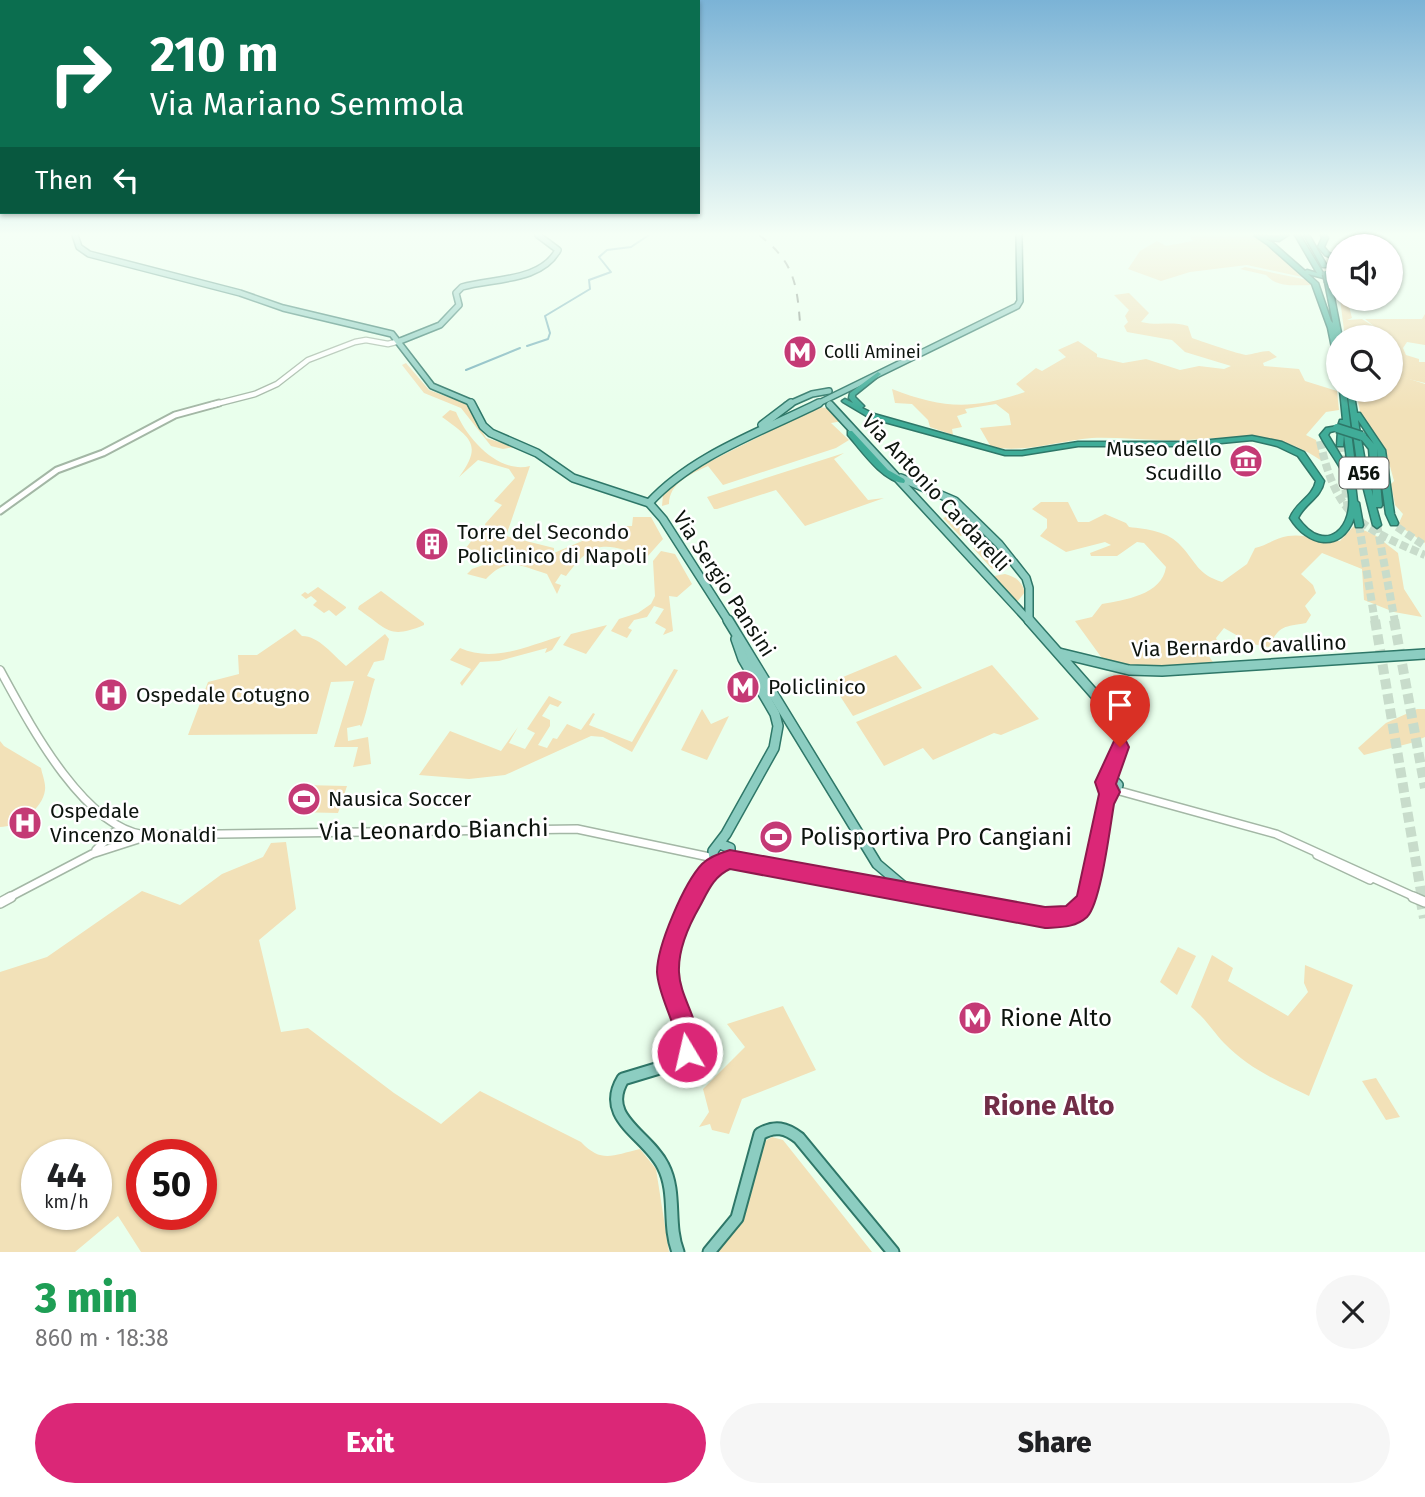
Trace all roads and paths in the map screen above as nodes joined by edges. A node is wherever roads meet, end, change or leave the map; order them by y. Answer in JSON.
{"nodes":[{"id":1,"x":238,"y":293,"type":"edge"},
{"id":2,"x":456,"y":293,"type":"edge"},
{"id":3,"x":1016,"y":293,"type":"edge"},
{"id":4,"x":1320,"y":293,"type":"edge"},
{"id":5,"x":1334,"y":325,"type":"edge"},
{"id":6,"x":380,"y":330,"type":"junction"},
{"id":7,"x":400,"y":341,"type":"junction"},
{"id":8,"x":371,"y":342,"type":"junction"},
{"id":9,"x":878,"y":374,"type":"junction"},
{"id":10,"x":834,"y":400,"type":"junction"},
{"id":11,"x":1350,"y":402,"type":"edge"},
{"id":12,"x":1350,"y":402,"type":"edge"},
{"id":13,"x":872,"y":415,"type":"junction"},
{"id":14,"x":855,"y":418,"type":"dead end"},
{"id":15,"x":1352,"y":419,"type":"junction"},
{"id":16,"x":904,"y":425,"type":"junction"},
{"id":17,"x":1337,"y":428,"type":"junction"},
{"id":18,"x":850,"y":433,"type":"dead end"},
{"id":19,"x":1362,"y":436,"type":"junction"},
{"id":20,"x":743,"y":440,"type":"junction"},
{"id":21,"x":1320,"y":441,"type":"dead end"},
{"id":22,"x":1340,"y":444,"type":"tunnel mouth"},
{"id":23,"x":901,"y":481,"type":"junction"},
{"id":24,"x":1354,"y":493,"type":"junction"},
{"id":25,"x":649,"y":503,"type":"junction"},
{"id":26,"x":0,"y":511,"type":"edge"},
{"id":27,"x":1359,"y":525,"type":"tunnel mouth"},
{"id":28,"x":1029,"y":603,"type":"junction"},
{"id":29,"x":1016,"y":605,"type":"junction"},
{"id":30,"x":1029,"y":621,"type":"junction"},
{"id":31,"x":731,"y":627,"type":"junction"},
{"id":32,"x":1056,"y":652,"type":"junction"},
{"id":33,"x":1425,"y":654,"type":"edge"},
{"id":34,"x":0,"y":670,"type":"edge"},
{"id":35,"x":1112,"y":782,"type":"junction"},
{"id":36,"x":106,"y":817,"type":"junction"},
{"id":37,"x":123,"y":830,"type":"junction"},
{"id":38,"x":1276,"y":834,"type":"junction"},
{"id":39,"x":151,"y":835,"type":"junction"},
{"id":40,"x":114,"y":840,"type":"junction"},
{"id":41,"x":717,"y":855,"type":"junction"},
{"id":42,"x":909,"y":891,"type":"junction"},
{"id":43,"x":1425,"y":902,"type":"edge"},
{"id":44,"x":0,"y":903,"type":"edge"},
{"id":45,"x":1425,"y":908,"type":"edge"},
{"id":46,"x":678,"y":1252,"type":"edge"},
{"id":47,"x":709,"y":1252,"type":"edge"},
{"id":48,"x":893,"y":1252,"type":"edge"}],
"edges":[{"from":1,"to":6,"type":"main road"},
{"from":2,"to":7,"type":"main road"},
{"from":3,"to":9,"type":"main road"},
{"from":4,"to":5,"type":"highway"},
{"from":6,"to":7,"type":"main road"},
{"from":6,"to":8,"type":"street"},
{"from":7,"to":8,"type":"street"},
{"from":7,"to":25,"type":"main road"},
{"from":8,"to":26,"type":"street"},
{"from":9,"to":10,"type":"main road"},
{"from":9,"to":16,"type":"highway"},
{"from":10,"to":13,"type":"highway"},
{"from":10,"to":20,"type":"main road"},
{"from":10,"to":20,"type":"main road"},
{"from":10,"to":23,"type":"main road","name":"Via Antonio Cardarelli"},
{"from":10,"to":28,"type":"main road","name":"Via Antonio Cardarelli"},
{"from":11,"to":15,"type":"highway"},
{"from":12,"to":15,"type":"highway","number":"A56"},
{"from":13,"to":14,"type":"highway"},
{"from":13,"to":16,"type":"highway"},
{"from":15,"to":19,"type":"highway","number":"A56"},
{"from":15,"to":19,"type":"highway"},
{"from":15,"to":22,"type":"highway"},
{"from":15,"to":24,"type":"highway","number":"A56"},
{"from":16,"to":24,"type":"highway"},
{"from":17,"to":19,"type":"highway","bridge":true},
{"from":17,"to":21,"type":"highway"},
{"from":17,"to":24,"type":"highway"},
{"from":18,"to":23,"type":"highway"},
{"from":20,"to":25,"type":"main road"},
{"from":23,"to":29,"type":"main road","name":"Via Antonio Cardarelli"},
{"from":24,"to":27,"type":"highway","number":"A56"},
{"from":25,"to":31,"type":"main road","name":"Via Sergio Pansini"},
{"from":28,"to":29,"type":"main road"},
{"from":28,"to":30,"type":"main road","name":"Via Antonio Cardarelli"},
{"from":29,"to":30,"type":"main road","name":"Via Antonio Cardarelli"},
{"from":30,"to":32,"type":"main road","name":"Via Antonio Cardarelli"},
{"from":31,"to":41,"type":"main road"},
{"from":31,"to":42,"type":"main road","name":"Via Sergio Pansini"},
{"from":32,"to":33,"type":"main road","name":"Via Bernardo Cavallino"},
{"from":32,"to":35,"type":"main road","name":"Via Antonio Cardarelli"},
{"from":34,"to":36,"type":"street"},
{"from":35,"to":38,"type":"street"},
{"from":35,"to":42,"type":"main road","name":"Via Antonio Cardarelli"},
{"from":36,"to":37,"type":"street"},
{"from":36,"to":40,"type":"street"},
{"from":37,"to":39,"type":"street","name":"Via Leonardo Bianchi"},
{"from":37,"to":40,"type":"street"},
{"from":38,"to":43,"type":"street"},
{"from":38,"to":45,"type":"street"},
{"from":39,"to":40,"type":"street","name":"Via Leonardo Bianchi"},
{"from":39,"to":41,"type":"street","name":"Via Leonardo Bianchi"},
{"from":40,"to":44,"type":"street"},
{"from":41,"to":42,"type":"main road"},
{"from":41,"to":46,"type":"main road"},
{"from":47,"to":48,"type":"main road"}]}
